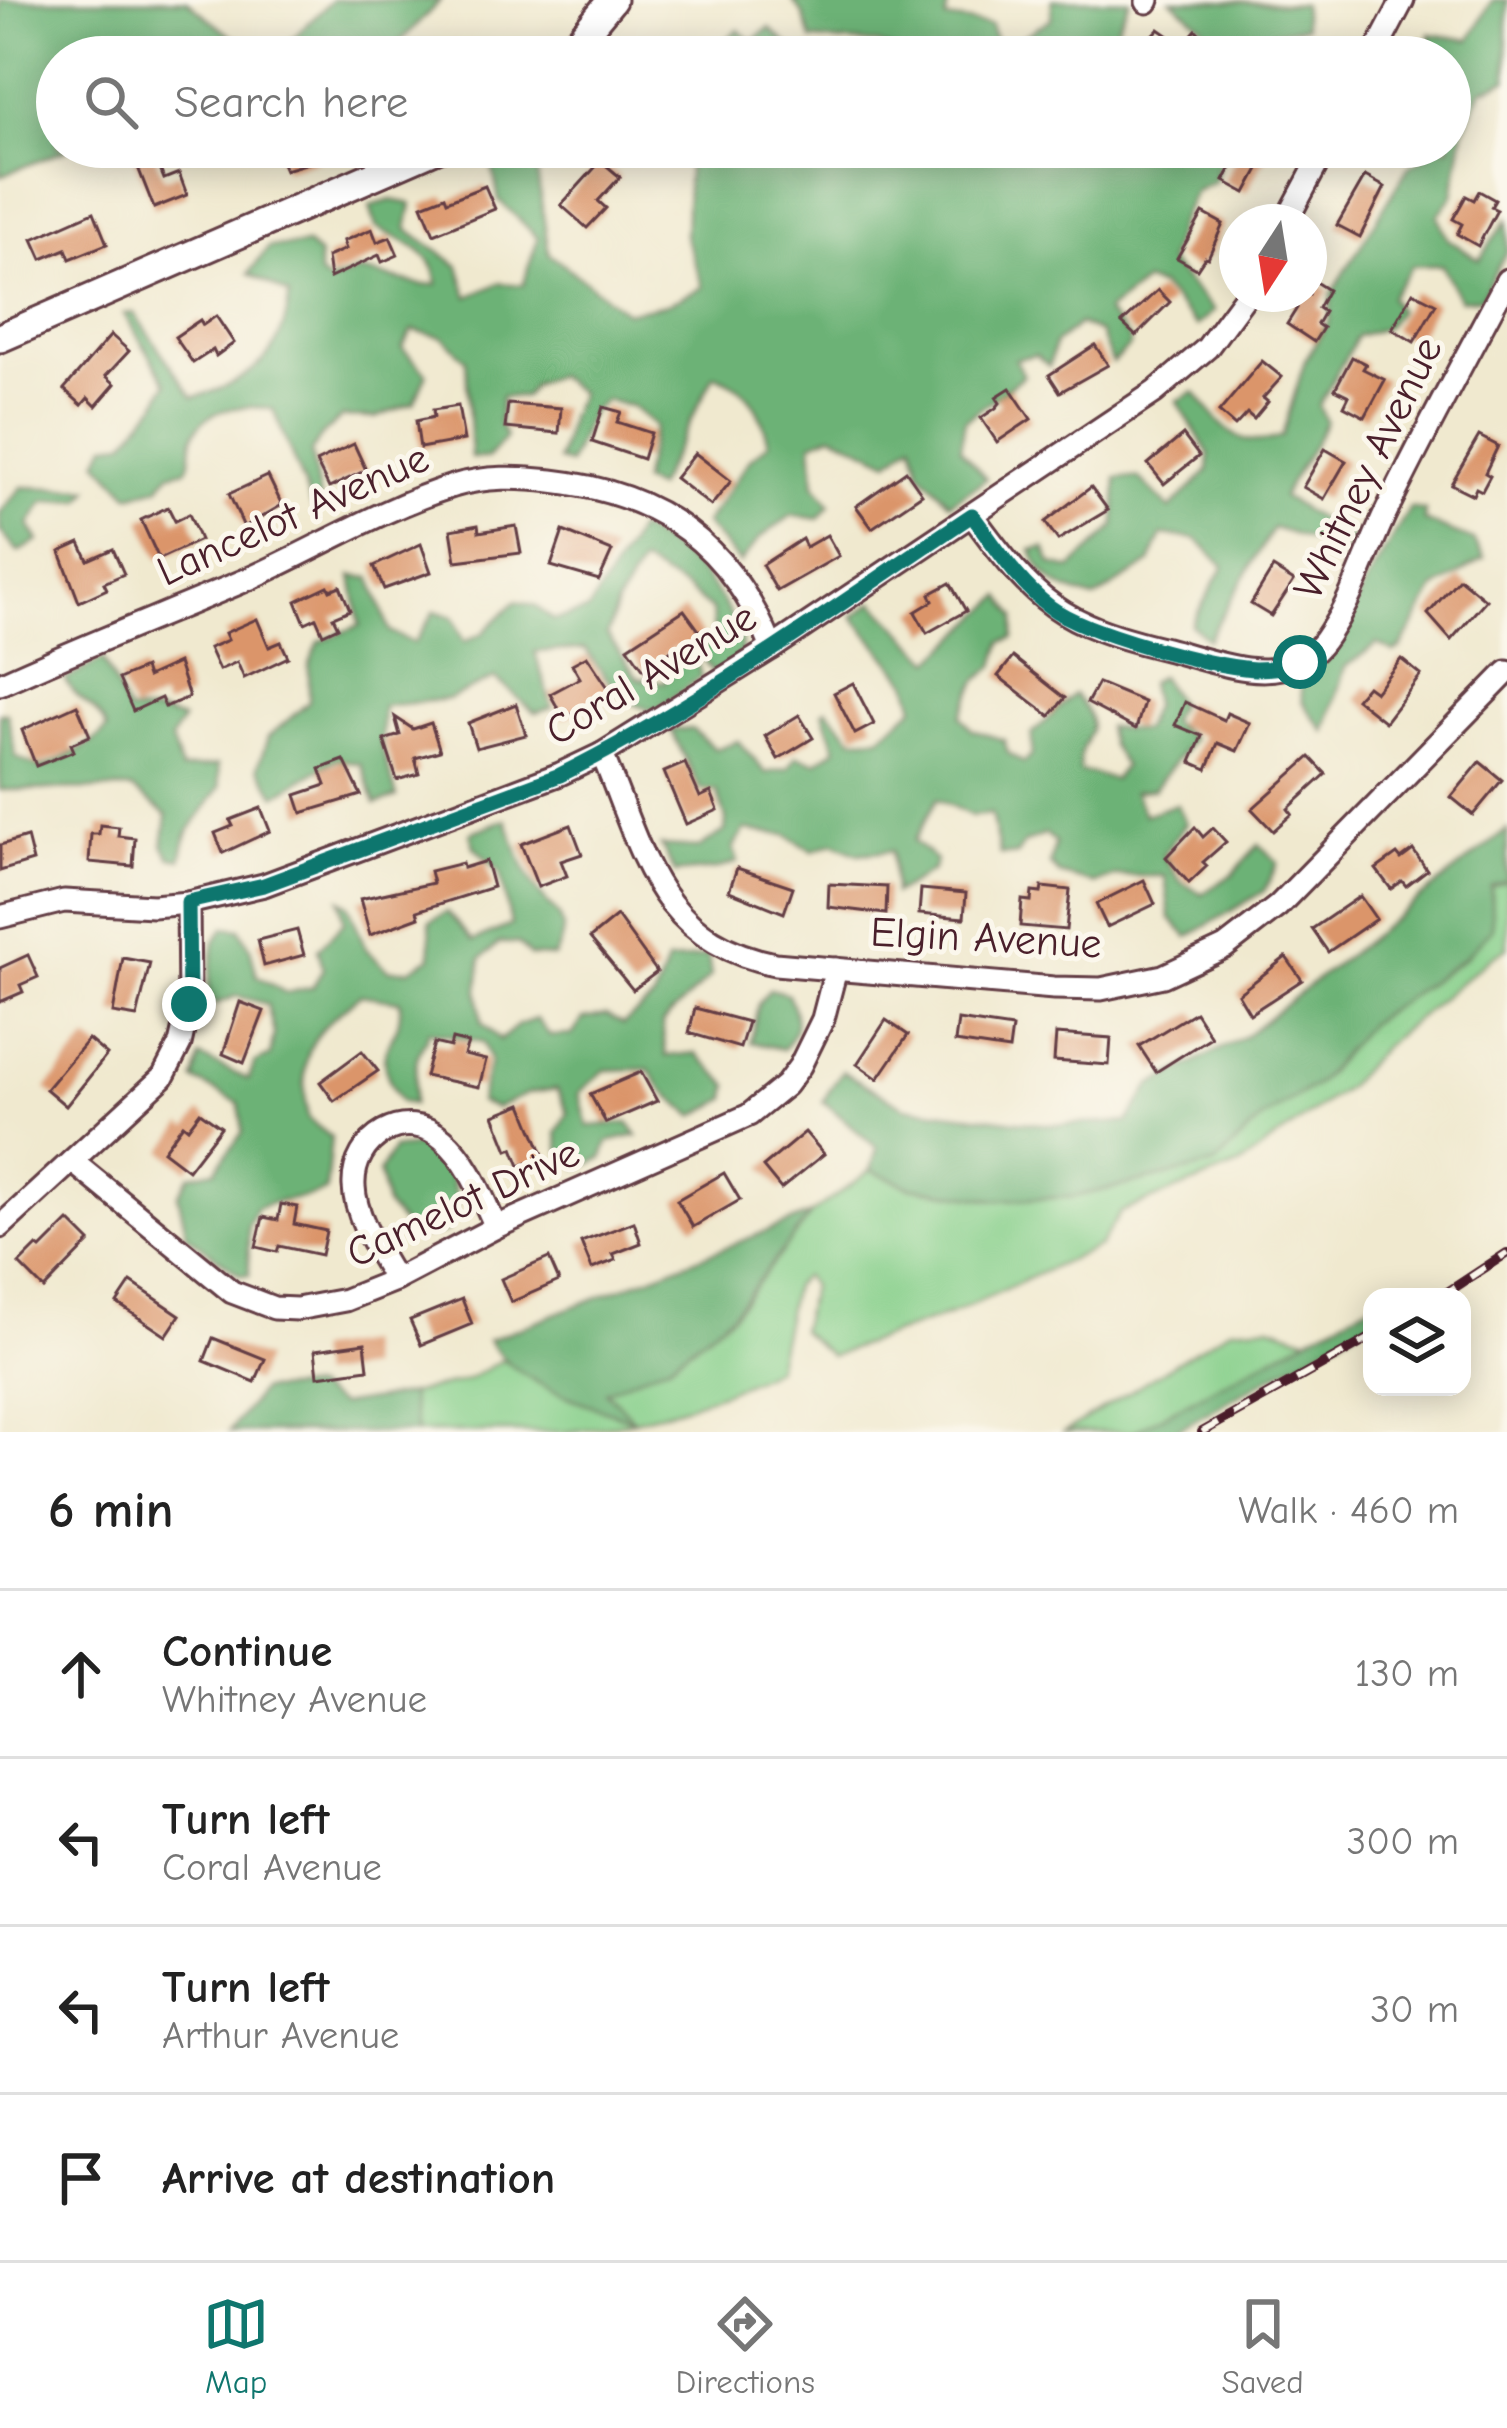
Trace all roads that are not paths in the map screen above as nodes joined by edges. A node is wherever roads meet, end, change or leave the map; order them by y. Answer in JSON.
{"nodes":[{"id":1,"x":612,"y":0,"type":"edge"},
{"id":2,"x":1403,"y":0,"type":"edge"},
{"id":3,"x":582,"y":36,"type":"edge"},
{"id":4,"x":1384,"y":36,"type":"edge"},
{"id":5,"x":392,"y":168,"type":"edge"},
{"id":6,"x":1315,"y":168,"type":"edge"},
{"id":7,"x":1296,"y":204,"type":"edge"},
{"id":8,"x":1507,"y":280,"type":"edge"},
{"id":9,"x":1235,"y":312,"type":"edge"},
{"id":10,"x":1499,"y":316,"type":"edge"},
{"id":11,"x":0,"y":338,"type":"edge"},
{"id":12,"x":972,"y":515,"type":"junction"},
{"id":13,"x":772,"y":648,"type":"junction"},
{"id":14,"x":1507,"y":672,"type":"edge"},
{"id":15,"x":0,"y":684,"type":"edge"},
{"id":16,"x":602,"y":754,"type":"junction"},
{"id":17,"x":188,"y":902,"type":"junction"},
{"id":18,"x":0,"y":917,"type":"edge"},
{"id":19,"x":836,"y":969,"type":"junction"},
{"id":20,"x":72,"y":1161,"type":"junction"},
{"id":21,"x":0,"y":1227,"type":"edge"},
{"id":22,"x":496,"y":1227,"type":"junction"},
{"id":23,"x":395,"y":1280,"type":"junction"}],
"edges":[{"from":1,"to":3,"type":"street"},
{"from":2,"to":4,"type":"street"},
{"from":5,"to":11,"type":"street"},
{"from":6,"to":7,"type":"street"},
{"from":8,"to":10,"type":"street","name":"Whitney Avenue"},
{"from":9,"to":12,"type":"street","name":"Coral Avenue"},
{"from":10,"to":12,"type":"street","name":"Whitney Avenue"},
{"from":12,"to":13,"type":"street","name":"Coral Avenue"},
{"from":13,"to":15,"type":"street","name":"Lancelot Avenue"},
{"from":13,"to":16,"type":"street","name":"Coral Avenue"},
{"from":14,"to":19,"type":"street","name":"Elgin Avenue"},
{"from":16,"to":17,"type":"street","name":"Coral Avenue"},
{"from":16,"to":19,"type":"street","name":"Elgin Avenue"},
{"from":17,"to":18,"type":"street","name":"Coral Avenue"},
{"from":17,"to":20,"type":"street"},
{"from":19,"to":22,"type":"street","name":"Camelot Drive"},
{"from":20,"to":21,"type":"street"},
{"from":20,"to":23,"type":"street","name":"Camelot Drive"},
{"from":22,"to":23,"type":"street","name":"Camelot Drive"},
{"from":22,"to":23,"type":"street"}]}
